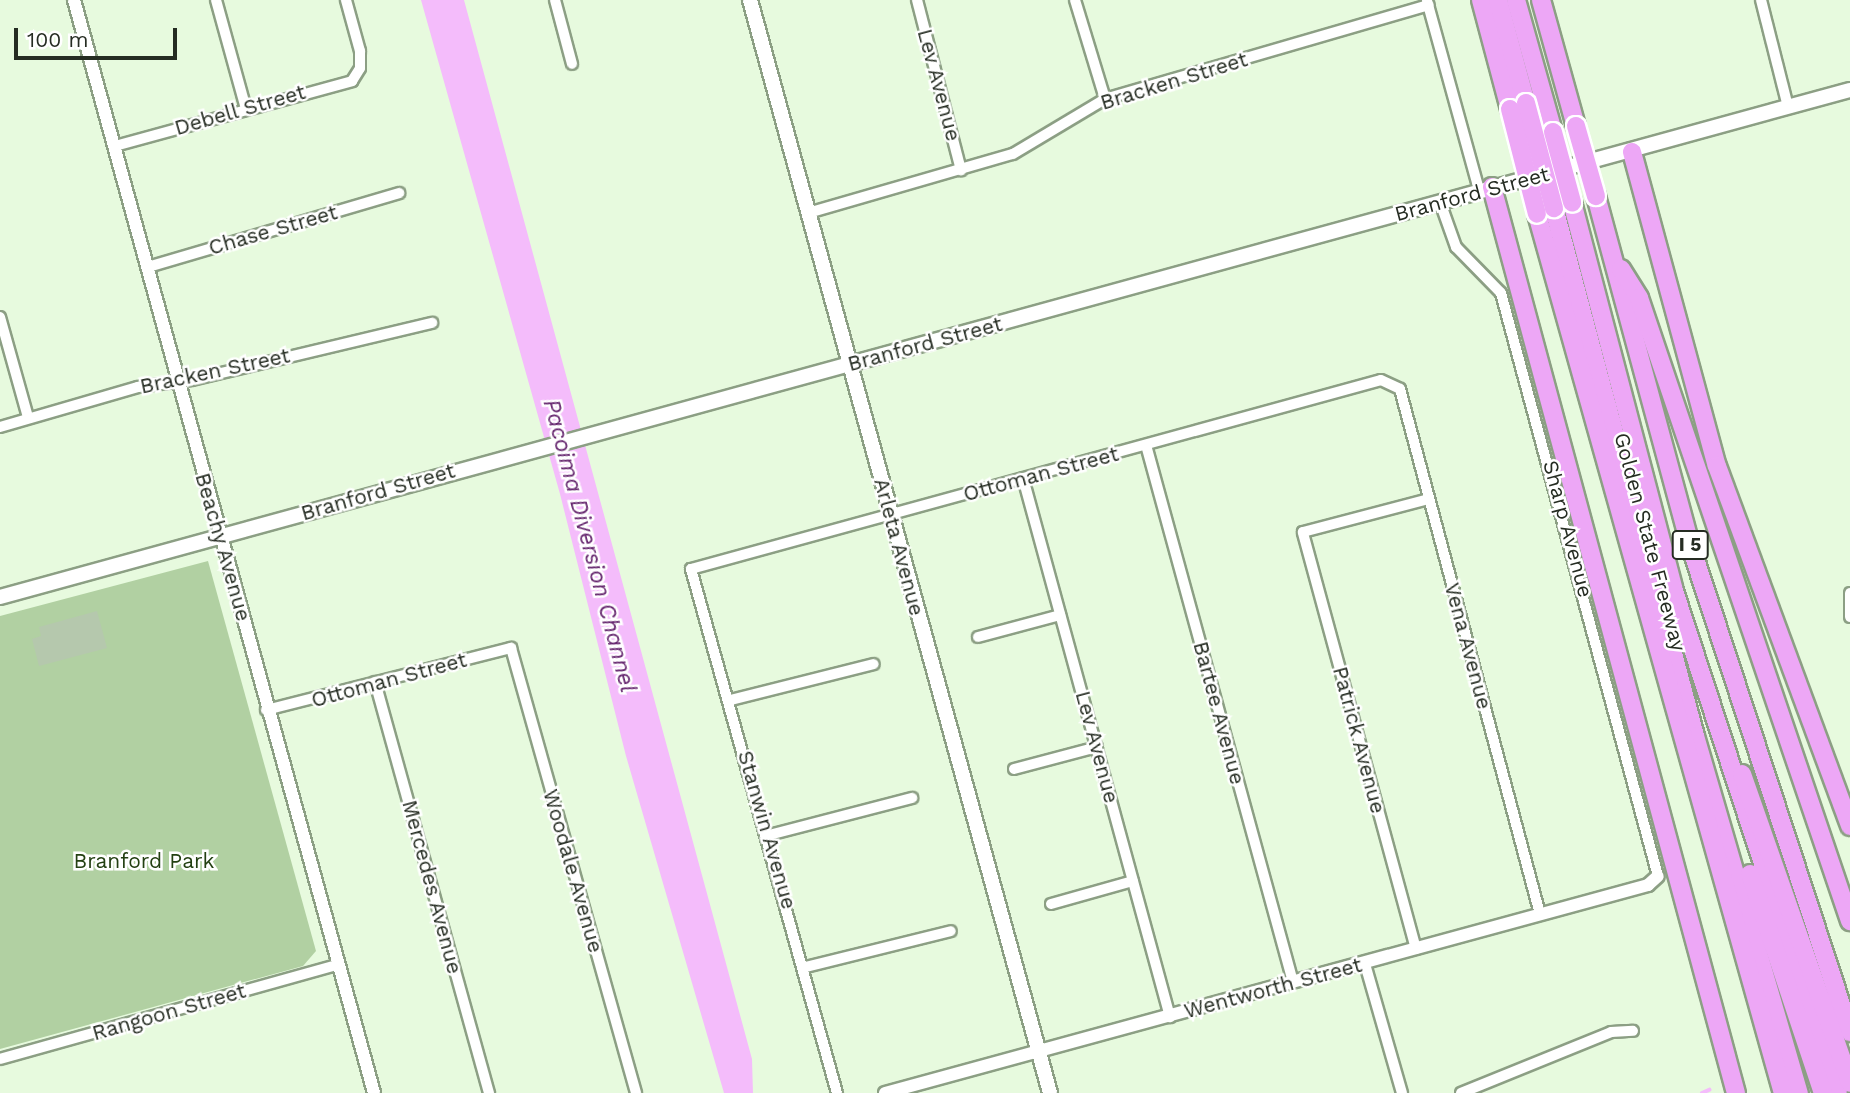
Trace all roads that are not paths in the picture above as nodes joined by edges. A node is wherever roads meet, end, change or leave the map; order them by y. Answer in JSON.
{"nodes":[{"id":1,"x":74,"y":0,"type":"edge"},
{"id":2,"x":216,"y":0,"type":"edge"},
{"id":3,"x":346,"y":0,"type":"edge"},
{"id":4,"x":555,"y":0,"type":"edge"},
{"id":5,"x":750,"y":0,"type":"edge"},
{"id":6,"x":917,"y":0,"type":"edge"},
{"id":7,"x":1075,"y":0,"type":"edge"},
{"id":8,"x":1481,"y":0,"type":"edge"},
{"id":9,"x":1498,"y":0,"type":"edge"},
{"id":10,"x":1516,"y":0,"type":"edge"},
{"id":11,"x":1541,"y":0,"type":"edge"},
{"id":12,"x":1761,"y":0,"type":"edge"},
{"id":13,"x":1428,"y":2,"type":"edge"},
{"id":14,"x":572,"y":64,"type":"dead end"},
{"id":15,"x":1850,"y":90,"type":"edge"},
{"id":16,"x":1105,"y":99,"type":"junction"},
{"id":17,"x":1518,"y":106,"type":"junction"},
{"id":18,"x":1788,"y":107,"type":"junction"},
{"id":19,"x":246,"y":109,"type":"junction"},
{"id":20,"x":115,"y":146,"type":"junction"},
{"id":21,"x":1632,"y":152,"type":"junction"},
{"id":22,"x":961,"y":170,"type":"junction"},
{"id":23,"x":1486,"y":189,"type":"junction"},
{"id":24,"x":399,"y":193,"type":"dead end"},
{"id":25,"x":1440,"y":202,"type":"junction"},
{"id":26,"x":1545,"y":211,"type":"junction"},
{"id":27,"x":808,"y":214,"type":"junction"},
{"id":28,"x":1611,"y":255,"type":"junction"},
{"id":29,"x":148,"y":267,"type":"junction"},
{"id":30,"x":0,"y":317,"type":"edge"},
{"id":31,"x":432,"y":323,"type":"dead end"},
{"id":32,"x":850,"y":365,"type":"junction"},
{"id":33,"x":178,"y":381,"type":"junction"},
{"id":34,"x":1390,"y":383,"type":"joint"},
{"id":35,"x":28,"y":417,"type":"junction"},
{"id":36,"x":0,"y":427,"type":"edge"},
{"id":37,"x":1146,"y":445,"type":"junction"},
{"id":38,"x":1023,"y":478,"type":"junction"},
{"id":39,"x":1429,"y":499,"type":"junction"},
{"id":40,"x":890,"y":515,"type":"junction"},
{"id":41,"x":220,"y":536,"type":"junction"},
{"id":42,"x":1671,"y":562,"type":"junction"},
{"id":43,"x":691,"y":569,"type":"joint"},
{"id":44,"x":1850,"y":593,"type":"edge"},
{"id":45,"x":0,"y":597,"type":"edge"},
{"id":46,"x":1060,"y":615,"type":"junction"},
{"id":47,"x":1850,"y":617,"type":"edge"},
{"id":48,"x":978,"y":637,"type":"dead end"},
{"id":49,"x":511,"y":648,"type":"joint"},
{"id":50,"x":874,"y":664,"type":"dead end"},
{"id":51,"x":376,"y":682,"type":"junction"},
{"id":52,"x":1684,"y":692,"type":"junction"},
{"id":53,"x":731,"y":700,"type":"junction"},
{"id":54,"x":266,"y":710,"type":"junction"},
{"id":55,"x":1097,"y":747,"type":"junction"},
{"id":56,"x":1014,"y":769,"type":"dead end"},
{"id":57,"x":912,"y":798,"type":"dead end"},
{"id":58,"x":1850,"y":826,"type":"edge"},
{"id":59,"x":769,"y":835,"type":"junction"},
{"id":60,"x":1658,"y":876,"type":"joint"},
{"id":61,"x":1133,"y":881,"type":"junction"},
{"id":62,"x":1051,"y":904,"type":"dead end"},
{"id":63,"x":1540,"y":914,"type":"junction"},
{"id":64,"x":1850,"y":921,"type":"edge"},
{"id":65,"x":951,"y":931,"type":"dead end"},
{"id":66,"x":1416,"y":948,"type":"junction"},
{"id":67,"x":1365,"y":964,"type":"junction"},
{"id":68,"x":337,"y":965,"type":"junction"},
{"id":69,"x":806,"y":967,"type":"junction"},
{"id":70,"x":1293,"y":982,"type":"junction"},
{"id":71,"x":1170,"y":1017,"type":"junction"},
{"id":72,"x":1633,"y":1031,"type":"dead end"},
{"id":73,"x":1850,"y":1032,"type":"edge"},
{"id":74,"x":1038,"y":1052,"type":"junction"},
{"id":75,"x":0,"y":1059,"type":"edge"},
{"id":76,"x":1850,"y":1083,"type":"edge"},
{"id":77,"x":373,"y":1093,"type":"edge"},
{"id":78,"x":489,"y":1093,"type":"edge"},
{"id":79,"x":636,"y":1093,"type":"edge"},
{"id":80,"x":837,"y":1093,"type":"edge"},
{"id":81,"x":885,"y":1093,"type":"edge"},
{"id":82,"x":1050,"y":1093,"type":"edge"},
{"id":83,"x":1402,"y":1093,"type":"edge"},
{"id":84,"x":1461,"y":1093,"type":"edge"},
{"id":85,"x":1736,"y":1093,"type":"edge"},
{"id":86,"x":1783,"y":1093,"type":"edge"},
{"id":87,"x":1799,"y":1093,"type":"edge"},
{"id":88,"x":1824,"y":1093,"type":"edge"},
{"id":89,"x":1838,"y":1093,"type":"edge"}],
"edges":[{"from":1,"to":20,"type":"street","name":"Beachy Avenue"},
{"from":2,"to":19,"type":"street"},
{"from":3,"to":19,"type":"street","name":"Debell Street"},
{"from":4,"to":14,"type":"street"},
{"from":5,"to":27,"type":"main road","name":"Arleta Avenue"},
{"from":6,"to":22,"type":"street","name":"Lev Avenue"},
{"from":7,"to":16,"type":"street"},
{"from":8,"to":17,"type":"highway","name":"Golden State Freeway"},
{"from":9,"to":17,"type":"highway"},
{"from":10,"to":42,"type":"highway","bridge":true},
{"from":11,"to":28,"type":"highway","name":"Golden State Freeway","number":"I 5","bridge":true},
{"from":12,"to":18,"type":"street"},
{"from":13,"to":16,"type":"street","name":"Bracken Street"},
{"from":13,"to":23,"type":"street"},
{"from":15,"to":18,"type":"main road","name":"Branford Street"},
{"from":16,"to":22,"type":"street","name":"Bracken Street"},
{"from":17,"to":26,"type":"highway","name":"Golden State Freeway","bridge":true},
{"from":18,"to":21,"type":"main road","name":"Branford Street"},
{"from":19,"to":20,"type":"street","name":"Debell Street"},
{"from":20,"to":29,"type":"street","name":"Beachy Avenue"},
{"from":21,"to":23,"type":"main road","name":"Branford Street"},
{"from":21,"to":58,"type":"highway"},
{"from":22,"to":27,"type":"street","name":"Bracken Street"},
{"from":23,"to":25,"type":"main road","name":"Branford Street"},
{"from":23,"to":85,"type":"highway"},
{"from":24,"to":29,"type":"street","name":"Chase Street"},
{"from":25,"to":32,"type":"main road","name":"Branford Street"},
{"from":25,"to":60,"type":"street","name":"Sharp Avenue"},
{"from":26,"to":52,"type":"highway"},
{"from":26,"to":86,"type":"highway","name":"Golden State Freeway"},
{"from":27,"to":32,"type":"main road","name":"Arleta Avenue"},
{"from":28,"to":64,"type":"highway"},
{"from":28,"to":73,"type":"highway","name":"Golden State Freeway","number":"I 5"},
{"from":29,"to":33,"type":"street","name":"Beachy Avenue"},
{"from":30,"to":35,"type":"street"},
{"from":31,"to":33,"type":"street","name":"Bracken Street"},
{"from":32,"to":40,"type":"main road","name":"Arleta Avenue"},
{"from":32,"to":41,"type":"main road","name":"Branford Street"},
{"from":33,"to":35,"type":"street","name":"Bracken Street"},
{"from":33,"to":41,"type":"street","name":"Beachy Avenue"},
{"from":34,"to":37,"type":"street","name":"Ottoman Street"},
{"from":34,"to":39,"type":"street","name":"Vena Avenue"},
{"from":35,"to":36,"type":"street","name":"Bracken Street"},
{"from":37,"to":38,"type":"street","name":"Ottoman Street"},
{"from":37,"to":70,"type":"street","name":"Bartee Avenue"},
{"from":38,"to":40,"type":"street","name":"Ottoman Street"},
{"from":38,"to":46,"type":"street","name":"Lev Avenue"},
{"from":39,"to":63,"type":"street","name":"Vena Avenue"},
{"from":39,"to":66,"type":"street","name":"Patrick Avenue"},
{"from":40,"to":43,"type":"street","name":"Ottoman Street"},
{"from":40,"to":74,"type":"main road","name":"Arleta Avenue"},
{"from":41,"to":45,"type":"main road","name":"Branford Street"},
{"from":41,"to":54,"type":"street","name":"Beachy Avenue"},
{"from":42,"to":76,"type":"highway"},
{"from":42,"to":89,"type":"highway"},
{"from":43,"to":53,"type":"street","name":"Stanwin Avenue"},
{"from":44,"to":47,"type":"street"},
{"from":46,"to":48,"type":"street"},
{"from":46,"to":55,"type":"street","name":"Lev Avenue"},
{"from":49,"to":51,"type":"street","name":"Ottoman Street"},
{"from":49,"to":79,"type":"street","name":"Woodale Avenue"},
{"from":50,"to":53,"type":"street"},
{"from":51,"to":54,"type":"street","name":"Ottoman Street"},
{"from":51,"to":78,"type":"street","name":"Mercedes Avenue"},
{"from":52,"to":87,"type":"highway"},
{"from":52,"to":88,"type":"highway"},
{"from":53,"to":59,"type":"street","name":"Stanwin Avenue"},
{"from":54,"to":68,"type":"street","name":"Beachy Avenue"},
{"from":55,"to":56,"type":"street"},
{"from":55,"to":61,"type":"street","name":"Lev Avenue"},
{"from":57,"to":59,"type":"street"},
{"from":59,"to":69,"type":"street","name":"Stanwin Avenue"},
{"from":60,"to":63,"type":"street","name":"Wentworth Street"},
{"from":61,"to":62,"type":"street"},
{"from":61,"to":71,"type":"street","name":"Lev Avenue"},
{"from":63,"to":66,"type":"street","name":"Wentworth Street"},
{"from":65,"to":69,"type":"street"},
{"from":66,"to":67,"type":"street","name":"Wentworth Street"},
{"from":67,"to":70,"type":"street","name":"Wentworth Street"},
{"from":67,"to":83,"type":"street"},
{"from":68,"to":75,"type":"street","name":"Rangoon Street"},
{"from":68,"to":77,"type":"street","name":"Beachy Avenue"},
{"from":69,"to":80,"type":"street","name":"Stanwin Avenue"},
{"from":70,"to":71,"type":"street","name":"Wentworth Street"},
{"from":71,"to":74,"type":"street","name":"Wentworth Street"},
{"from":72,"to":84,"type":"street"},
{"from":74,"to":81,"type":"street","name":"Wentworth Street"},
{"from":74,"to":82,"type":"main road","name":"Arleta Avenue"}]}
